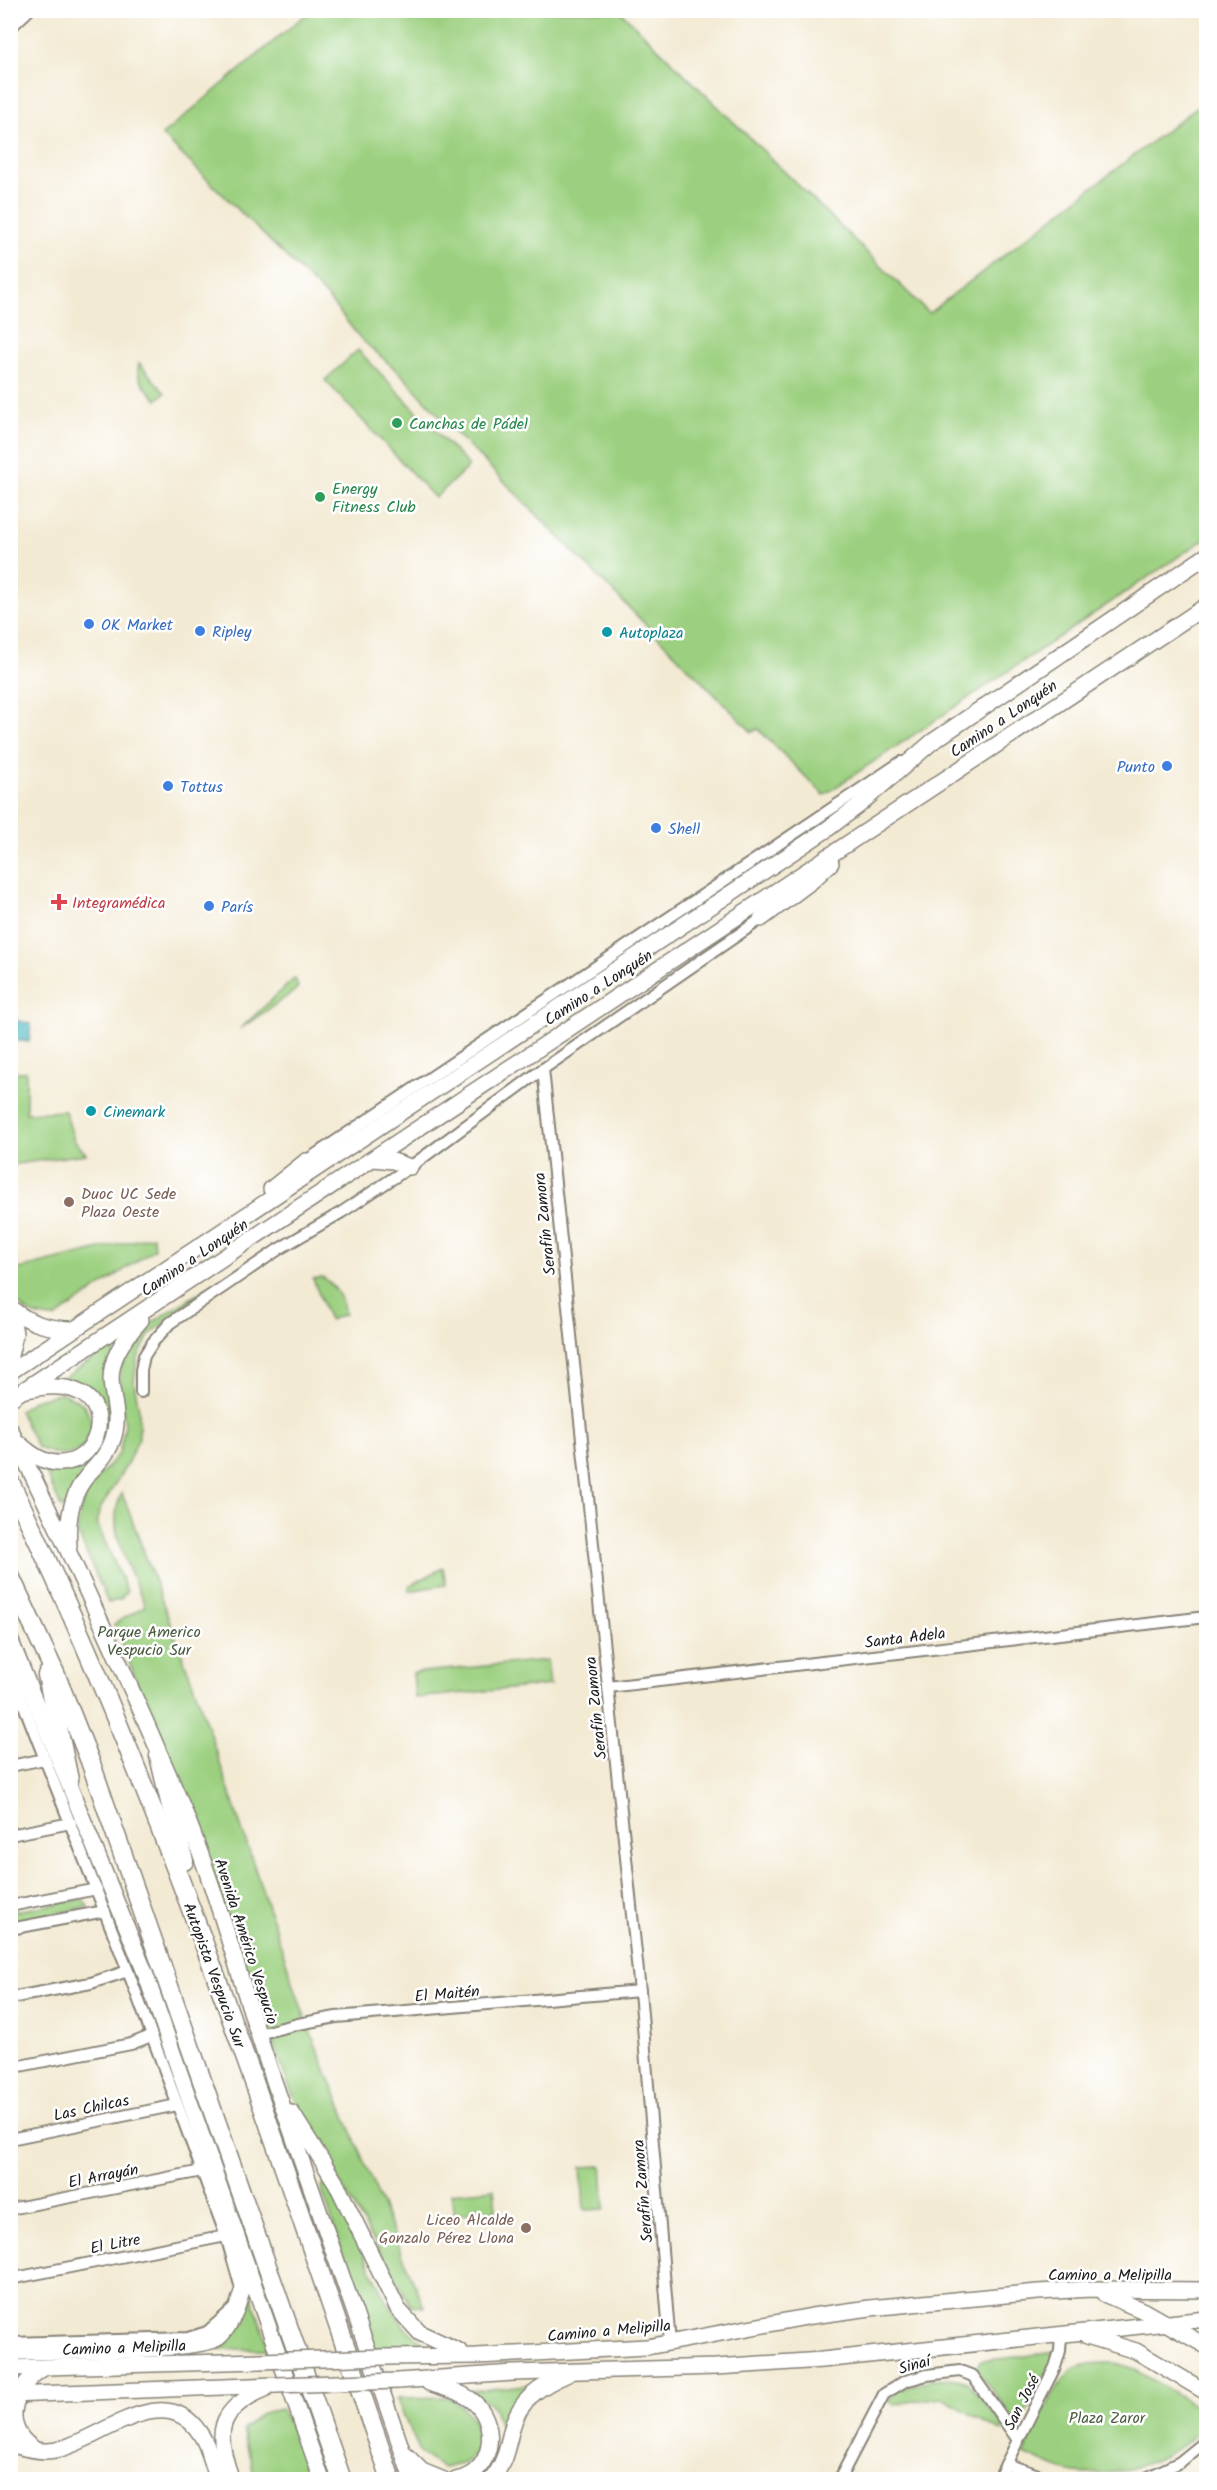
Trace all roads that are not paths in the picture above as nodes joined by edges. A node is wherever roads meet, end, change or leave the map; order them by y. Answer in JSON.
{"nodes":[{"id":1,"x":29,"y":10,"type":"edge"},
{"id":2,"x":10,"y":28,"type":"edge"},
{"id":3,"x":1206,"y":556,"type":"edge"},
{"id":4,"x":1206,"y":606,"type":"edge"},
{"id":5,"x":932,"y":742,"type":"junction"},
{"id":6,"x":852,"y":840,"type":"junction"},
{"id":7,"x":761,"y":919,"type":"joint"},
{"id":8,"x":543,"y":1069,"type":"junction"},
{"id":9,"x":374,"y":1159,"type":"junction"},
{"id":10,"x":306,"y":1161,"type":"joint"},
{"id":11,"x":410,"y":1167,"type":"junction"},
{"id":12,"x":227,"y":1229,"type":"junction"},
{"id":13,"x":156,"y":1304,"type":"junction"},
{"id":14,"x":11,"y":1308,"type":"edge"},
{"id":15,"x":76,"y":1329,"type":"junction"},
{"id":16,"x":10,"y":1356,"type":"edge"},
{"id":17,"x":10,"y":1372,"type":"edge"},
{"id":18,"x":141,"y":1392,"type":"dead end"},
{"id":19,"x":16,"y":1395,"type":"edge"},
{"id":20,"x":13,"y":1434,"type":"edge"},
{"id":21,"x":10,"y":1482,"type":"edge"},
{"id":22,"x":70,"y":1555,"type":"junction"},
{"id":23,"x":10,"y":1576,"type":"edge"},
{"id":24,"x":1206,"y":1617,"type":"edge"},
{"id":25,"x":39,"y":1638,"type":"junction"},
{"id":26,"x":10,"y":1639,"type":"edge"},
{"id":27,"x":10,"y":1670,"type":"edge"},
{"id":28,"x":608,"y":1687,"type":"junction"},
{"id":29,"x":15,"y":1692,"type":"edge"},
{"id":30,"x":159,"y":1756,"type":"junction"},
{"id":31,"x":45,"y":1759,"type":"junction"},
{"id":32,"x":10,"y":1766,"type":"edge"},
{"id":33,"x":69,"y":1780,"type":"junction"},
{"id":34,"x":71,"y":1823,"type":"junction"},
{"id":35,"x":10,"y":1835,"type":"edge"},
{"id":36,"x":97,"y":1889,"type":"junction"},
{"id":37,"x":10,"y":1906,"type":"edge"},
{"id":38,"x":105,"y":1911,"type":"junction"},
{"id":39,"x":10,"y":1929,"type":"edge"},
{"id":40,"x":201,"y":1932,"type":"junction"},
{"id":41,"x":128,"y":1971,"type":"junction"},
{"id":42,"x":640,"y":1991,"type":"junction"},
{"id":43,"x":10,"y":1998,"type":"edge"},
{"id":44,"x":258,"y":2034,"type":"junction"},
{"id":45,"x":151,"y":2036,"type":"junction"},
{"id":46,"x":10,"y":2068,"type":"edge"},
{"id":47,"x":274,"y":2081,"type":"junction"},
{"id":48,"x":177,"y":2104,"type":"junction"},
{"id":49,"x":10,"y":2139,"type":"edge"},
{"id":50,"x":202,"y":2171,"type":"junction"},
{"id":51,"x":10,"y":2209,"type":"edge"},
{"id":52,"x":226,"y":2236,"type":"junction"},
{"id":53,"x":247,"y":2263,"type":"junction"},
{"id":54,"x":10,"y":2279,"type":"edge"},
{"id":55,"x":1090,"y":2289,"type":"junction"},
{"id":56,"x":1206,"y":2290,"type":"edge"},
{"id":57,"x":240,"y":2297,"type":"junction"},
{"id":58,"x":1206,"y":2319,"type":"edge"},
{"id":59,"x":1167,"y":2323,"type":"junction"},
{"id":60,"x":1068,"y":2335,"type":"junction"},
{"id":61,"x":10,"y":2343,"type":"edge"},
{"id":62,"x":670,"y":2344,"type":"junction"},
{"id":63,"x":1206,"y":2346,"type":"edge"},
{"id":64,"x":10,"y":2352,"type":"edge"},
{"id":65,"x":477,"y":2356,"type":"junction"},
{"id":66,"x":10,"y":2368,"type":"edge"},
{"id":67,"x":44,"y":2368,"type":"junction"},
{"id":68,"x":581,"y":2370,"type":"junction"},
{"id":69,"x":420,"y":2380,"type":"junction"},
{"id":70,"x":275,"y":2385,"type":"junction"},
{"id":71,"x":1206,"y":2392,"type":"edge"},
{"id":72,"x":13,"y":2395,"type":"edge"},
{"id":73,"x":1018,"y":2439,"type":"junction"},
{"id":74,"x":1206,"y":2441,"type":"edge"},
{"id":75,"x":10,"y":2444,"type":"edge"},
{"id":76,"x":38,"y":2450,"type":"junction"},
{"id":77,"x":402,"y":2450,"type":"junction"},
{"id":78,"x":314,"y":2454,"type":"junction"},
{"id":79,"x":1006,"y":2464,"type":"junction"},
{"id":80,"x":1142,"y":2479,"type":"edge"},
{"id":81,"x":218,"y":2480,"type":"edge"},
{"id":82,"x":232,"y":2480,"type":"edge"},
{"id":83,"x":309,"y":2480,"type":"edge"},
{"id":84,"x":322,"y":2480,"type":"edge"},
{"id":85,"x":342,"y":2480,"type":"edge"},
{"id":86,"x":391,"y":2480,"type":"edge"},
{"id":87,"x":412,"y":2480,"type":"edge"},
{"id":88,"x":444,"y":2480,"type":"edge"},
{"id":89,"x":456,"y":2480,"type":"edge"},
{"id":90,"x":490,"y":2480,"type":"edge"},
{"id":91,"x":839,"y":2480,"type":"edge"},
{"id":92,"x":998,"y":2480,"type":"edge"},
{"id":93,"x":1053,"y":2480,"type":"edge"}],
"edges":[{"from":1,"to":2,"type":"street"},
{"from":3,"to":5,"type":"main road","name":"Camino a Lonquén"},
{"from":4,"to":6,"type":"main road","name":"Camino a Lonquén"},
{"from":5,"to":10,"type":"street","name":"Camino a Lonquén"},
{"from":5,"to":12,"type":"main road","name":"Camino a Lonquén"},
{"from":6,"to":7,"type":"main road"},
{"from":6,"to":9,"type":"main road","name":"Camino a Lonquén"},
{"from":7,"to":8,"type":"street"},
{"from":8,"to":11,"type":"street"},
{"from":8,"to":28,"type":"street","name":"Serafín Zamora"},
{"from":9,"to":11,"type":"main road"},
{"from":9,"to":13,"type":"main road","name":"Camino a Lonquén"},
{"from":10,"to":12,"type":"main road"},
{"from":11,"to":18,"type":"street"},
{"from":12,"to":15,"type":"main road","name":"Camino a Lonquén"},
{"from":13,"to":19,"type":"main road","name":"Camino a Lonquén"},
{"from":13,"to":22,"type":"main road"},
{"from":14,"to":15,"type":"main road"},
{"from":14,"to":16,"type":"main road"},
{"from":15,"to":17,"type":"main road","name":"Camino a Lonquén"},
{"from":19,"to":20,"type":"main road"},
{"from":20,"to":22,"type":"main road","name":"Avenida Américo Vespucio"},
{"from":21,"to":40,"type":"highway","name":"Autopista Vespucio Sur"},
{"from":22,"to":30,"type":"main road","name":"Avenida Américo Vespucio"},
{"from":23,"to":25,"type":"highway"},
{"from":24,"to":28,"type":"street","name":"Santa Adela"},
{"from":25,"to":33,"type":"highway"},
{"from":25,"to":85,"type":"highway"},
{"from":26,"to":33,"type":"main road"},
{"from":27,"to":29,"type":"street"},
{"from":28,"to":42,"type":"street","name":"Serafín Zamora"},
{"from":29,"to":31,"type":"street"},
{"from":30,"to":40,"type":"highway"},
{"from":30,"to":44,"type":"main road","name":"Avenida Américo Vespucio"},
{"from":31,"to":32,"type":"street"},
{"from":31,"to":34,"type":"street"},
{"from":33,"to":53,"type":"main road"},
{"from":34,"to":35,"type":"street"},
{"from":34,"to":36,"type":"street"},
{"from":36,"to":37,"type":"street"},
{"from":36,"to":38,"type":"street"},
{"from":38,"to":39,"type":"street"},
{"from":38,"to":41,"type":"street"},
{"from":40,"to":86,"type":"highway","name":"Autopista Vespucio Sur"},
{"from":41,"to":43,"type":"street"},
{"from":41,"to":45,"type":"street"},
{"from":42,"to":44,"type":"street","name":"El Maitén"},
{"from":42,"to":62,"type":"street","name":"Serafín Zamora"},
{"from":44,"to":47,"type":"main road","name":"Avenida Américo Vespucio"},
{"from":45,"to":46,"type":"street"},
{"from":45,"to":48,"type":"street"},
{"from":47,"to":65,"type":"main road"},
{"from":47,"to":77,"type":"main road","name":"Avenida Américo Vespucio"},
{"from":48,"to":49,"type":"street","name":"Las Chilcas"},
{"from":48,"to":50,"type":"street"},
{"from":50,"to":51,"type":"street","name":"El Arrayán"},
{"from":50,"to":52,"type":"street"},
{"from":52,"to":54,"type":"street","name":"El Litre"},
{"from":52,"to":57,"type":"street"},
{"from":53,"to":57,"type":"main road"},
{"from":53,"to":78,"type":"main road"},
{"from":55,"to":56,"type":"main road","name":"Camino a Melipilla"},
{"from":55,"to":59,"type":"main road"},
{"from":55,"to":62,"type":"main road","name":"Camino a Melipilla"},
{"from":57,"to":61,"type":"street","name":"Camino a Melipilla"},
{"from":57,"to":64,"type":"main road"},
{"from":58,"to":59,"type":"main road"},
{"from":59,"to":60,"type":"main road"},
{"from":59,"to":63,"type":"main road"},
{"from":60,"to":68,"type":"main road"},
{"from":60,"to":71,"type":"main road"},
{"from":60,"to":73,"type":"street","name":"San José"},
{"from":62,"to":65,"type":"main road","name":"Camino a Melipilla"},
{"from":65,"to":67,"type":"main road","name":"Camino a Melipilla","bridge":true},
{"from":66,"to":67,"type":"main road","name":"Camino a Melipilla"},
{"from":67,"to":72,"type":"main road"},
{"from":68,"to":69,"type":"main road"},
{"from":68,"to":90,"type":"main road"},
{"from":69,"to":70,"type":"main road","bridge":true},
{"from":69,"to":89,"type":"main road"},
{"from":70,"to":72,"type":"main road"},
{"from":70,"to":82,"type":"main road"},
{"from":72,"to":76,"type":"main road"},
{"from":73,"to":79,"type":"street","name":"San José"},
{"from":73,"to":91,"type":"street","name":"Sinaí"},
{"from":74,"to":80,"type":"street"},
{"from":75,"to":76,"type":"main road"},
{"from":76,"to":81,"type":"main road"},
{"from":77,"to":87,"type":"main road","name":"Avenida Américo Vespucio"},
{"from":77,"to":88,"type":"main road"},
{"from":78,"to":83,"type":"main road"},
{"from":78,"to":84,"type":"main road"},
{"from":79,"to":92,"type":"street","name":"San José"},
{"from":79,"to":93,"type":"street"}]}
